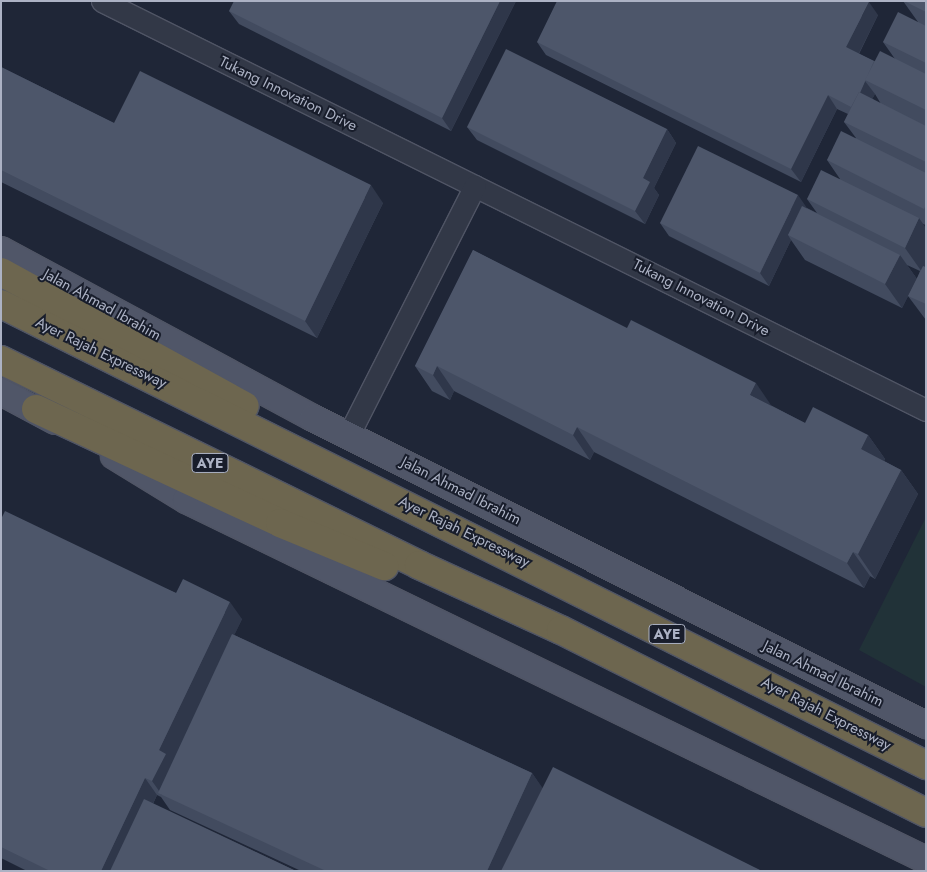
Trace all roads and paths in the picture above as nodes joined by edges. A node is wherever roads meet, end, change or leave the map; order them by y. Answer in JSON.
{"nodes":[{"id":1,"x":102,"y":1,"type":"edge"},
{"id":2,"x":475,"y":186,"type":"junction"},
{"id":3,"x":1,"y":250,"type":"edge"},
{"id":4,"x":1,"y":272,"type":"edge"},
{"id":5,"x":1,"y":304,"type":"edge"},
{"id":6,"x":1,"y":360,"type":"edge"},
{"id":7,"x":1,"y":392,"type":"edge"},
{"id":8,"x":36,"y":409,"type":"junction"},
{"id":9,"x":926,"y":410,"type":"edge"},
{"id":10,"x":349,"y":434,"type":"junction"},
{"id":11,"x":407,"y":504,"type":"junction"},
{"id":12,"x":419,"y":565,"type":"junction"},
{"id":13,"x":926,"y":725,"type":"edge"},
{"id":14,"x":926,"y":765,"type":"edge"},
{"id":15,"x":926,"y":813,"type":"edge"},
{"id":16,"x":926,"y":860,"type":"edge"}],
"edges":[{"from":1,"to":2,"type":"street","name":"Tukang Innovation Drive"},
{"from":2,"to":9,"type":"street","name":"Tukang Innovation Drive"},
{"from":2,"to":10,"type":"street"},
{"from":3,"to":10,"type":"main road","name":"Jalan Ahmad Ibrahim"},
{"from":4,"to":11,"type":"highway"},
{"from":5,"to":11,"type":"highway","name":"Ayer Rajah Expressway","number":"AYE"},
{"from":6,"to":12,"type":"highway","number":"AYE"},
{"from":7,"to":8,"type":"main road"},
{"from":8,"to":12,"type":"highway"},
{"from":8,"to":16,"type":"main road"},
{"from":10,"to":13,"type":"main road","name":"Jalan Ahmad Ibrahim"},
{"from":11,"to":14,"type":"highway","name":"Ayer Rajah Expressway","number":"AYE"},
{"from":12,"to":15,"type":"highway","number":"AYE"}]}
